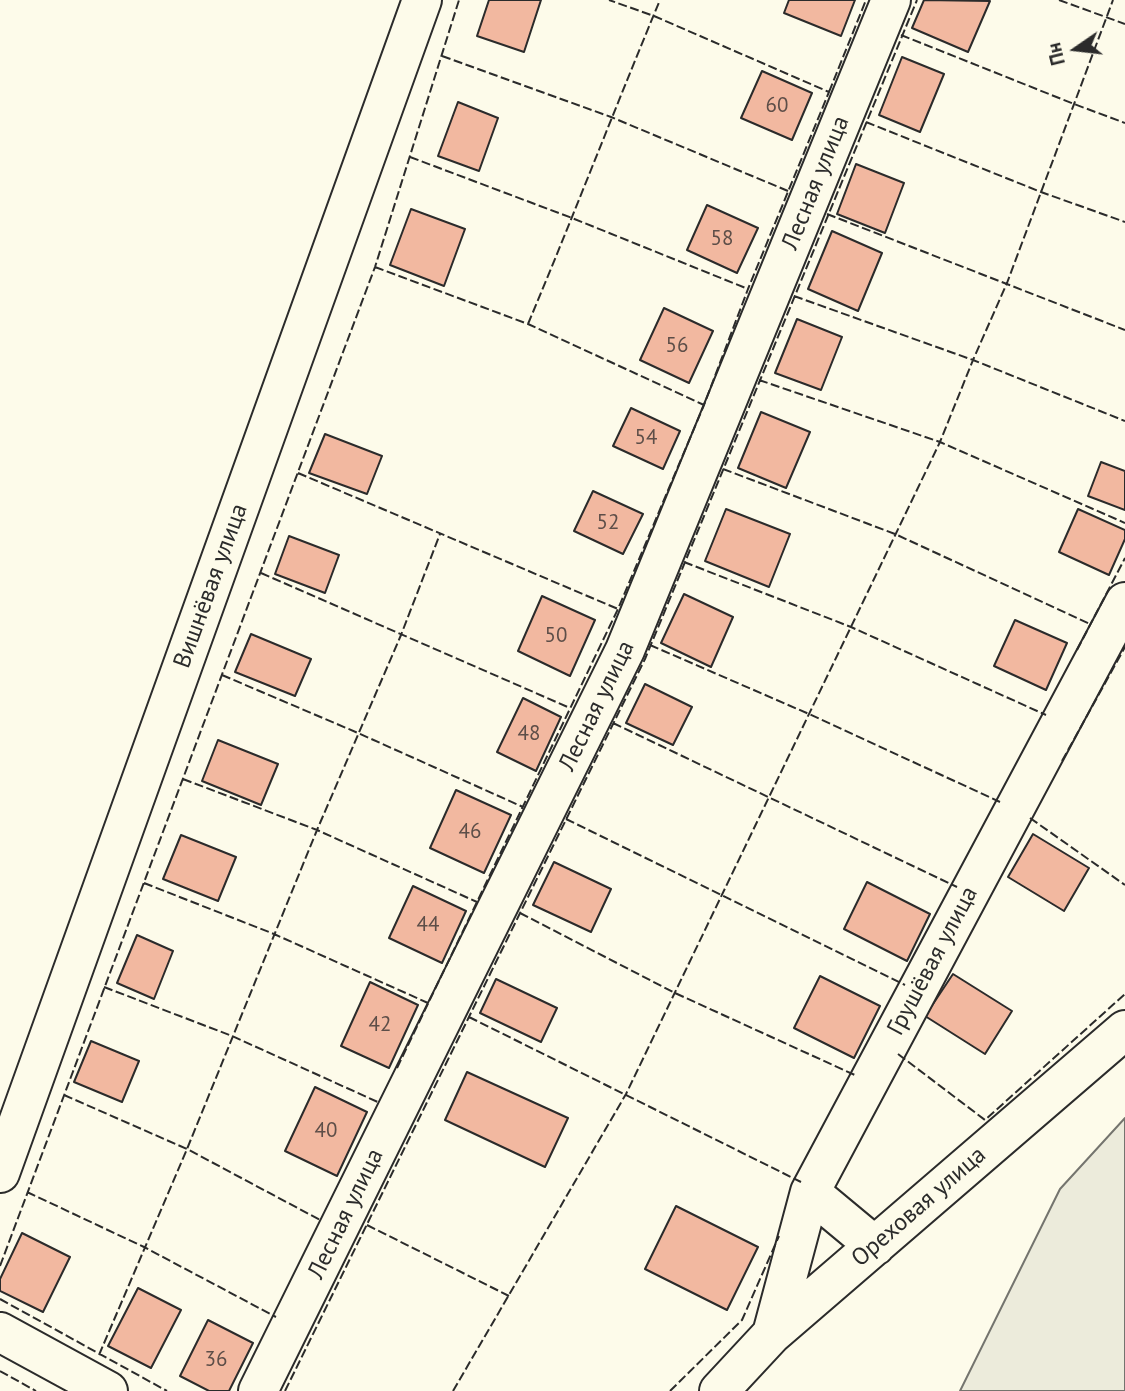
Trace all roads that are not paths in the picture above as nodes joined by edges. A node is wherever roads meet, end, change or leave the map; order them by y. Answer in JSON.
{"nodes":[{"id":1,"x":422,"y":0,"type":"edge"},
{"id":2,"x":891,"y":0,"type":"edge"},
{"id":3,"x":1125,"y":602,"type":"edge"},
{"id":4,"x":1125,"y":1030,"type":"edge"},
{"id":5,"x":0,"y":1173,"type":"edge"},
{"id":6,"x":810,"y":1192,"type":"junction"},
{"id":7,"x":875,"y":1246,"type":"junction"},
{"id":8,"x":0,"y":1332,"type":"edge"},
{"id":9,"x":772,"y":1334,"type":"junction"},
{"id":10,"x":108,"y":1391,"type":"edge"},
{"id":11,"x":258,"y":1391,"type":"edge"},
{"id":12,"x":719,"y":1391,"type":"edge"}],
"edges":[{"from":1,"to":5,"type":"street","name":"Вишнёвая улица"},
{"from":2,"to":11,"type":"street","name":"Лесная улица"},
{"from":3,"to":6,"type":"street","name":"Грушёвая улица"},
{"from":4,"to":7,"type":"street","name":"Ореховая улица"},
{"from":6,"to":7,"type":"street"},
{"from":6,"to":9,"type":"street","name":"Грушёвая улица"},
{"from":7,"to":9,"type":"street","name":"Ореховая улица"},
{"from":8,"to":10,"type":"street"},
{"from":9,"to":12,"type":"street","name":"Ореховая улица"}]}
